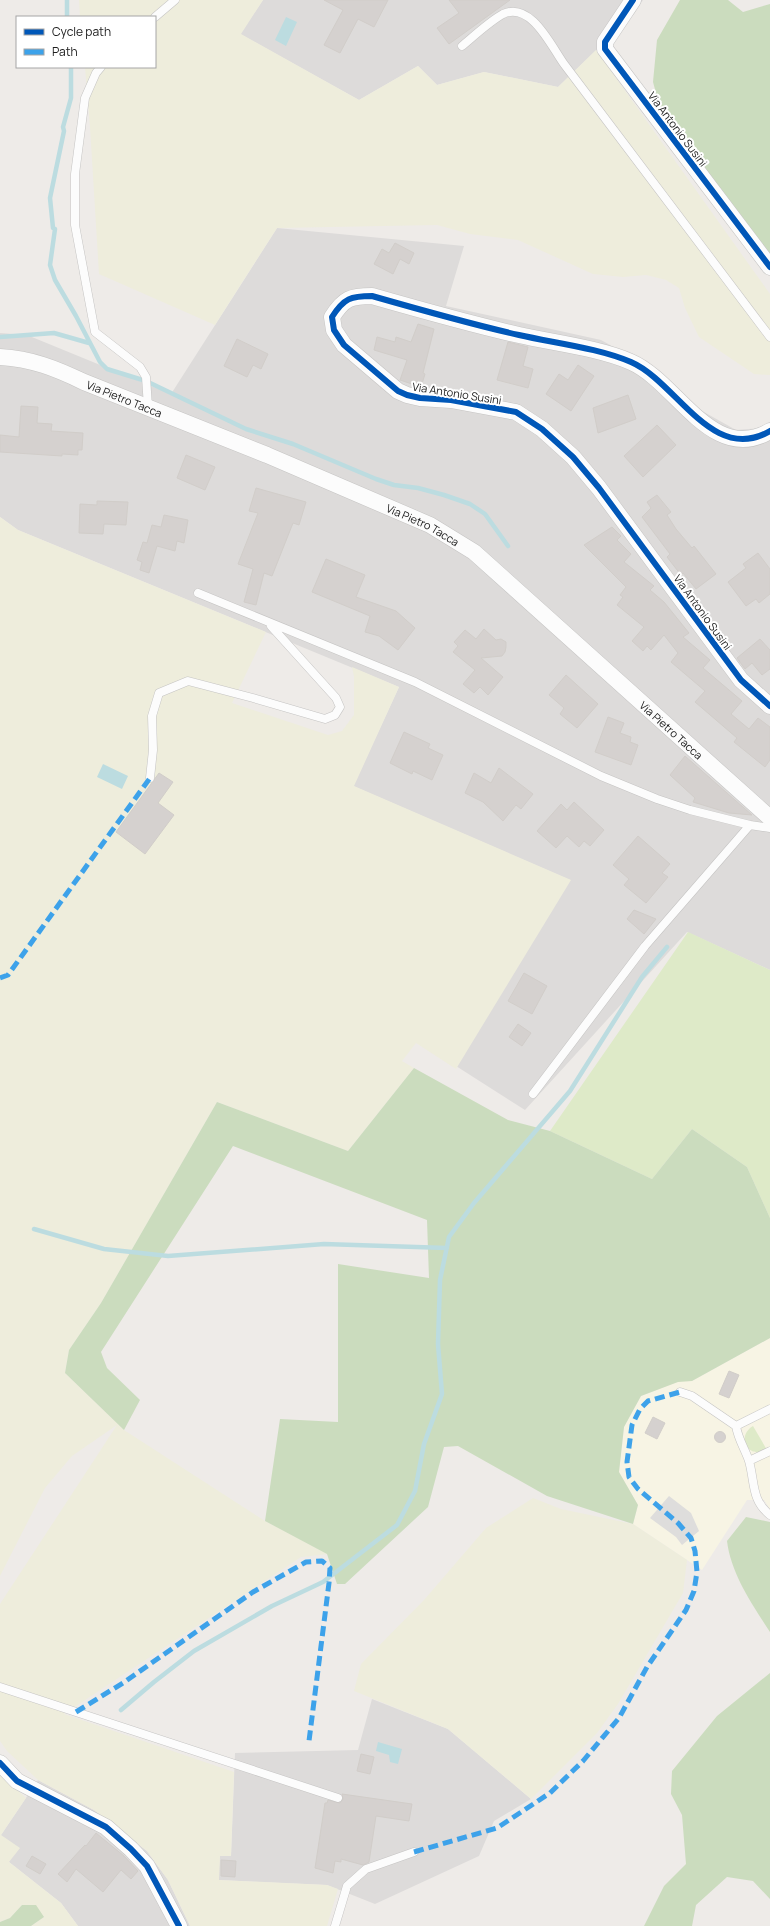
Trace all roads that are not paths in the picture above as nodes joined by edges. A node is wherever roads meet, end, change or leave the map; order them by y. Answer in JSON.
{"nodes":[{"id":1,"x":175,"y":0,"type":"edge"},
{"id":2,"x":633,"y":0,"type":"edge"},
{"id":3,"x":156,"y":16,"type":"edge"},
{"id":4,"x":462,"y":46,"type":"dead end"},
{"id":5,"x":100,"y":68,"type":"edge"},
{"id":6,"x":770,"y":267,"type":"edge"},
{"id":7,"x":770,"y":337,"type":"edge"},
{"id":8,"x":0,"y":357,"type":"edge"},
{"id":9,"x":148,"y":407,"type":"junction"},
{"id":10,"x":770,"y":431,"type":"edge"},
{"id":11,"x":198,"y":594,"type":"dead end"},
{"id":12,"x":270,"y":624,"type":"junction"},
{"id":13,"x":770,"y":706,"type":"edge"},
{"id":14,"x":150,"y":778,"type":"dead end"},
{"id":15,"x":770,"y":818,"type":"edge"},
{"id":16,"x":750,"y":825,"type":"junction"},
{"id":17,"x":770,"y":828,"type":"edge"},
{"id":18,"x":533,"y":1094,"type":"dead end"},
{"id":19,"x":680,"y":1392,"type":"dead end"},
{"id":20,"x":770,"y":1409,"type":"edge"},
{"id":21,"x":736,"y":1426,"type":"junction"},
{"id":22,"x":770,"y":1451,"type":"edge"},
{"id":23,"x":749,"y":1461,"type":"junction"},
{"id":24,"x":770,"y":1515,"type":"edge"},
{"id":25,"x":0,"y":1687,"type":"edge"},
{"id":26,"x":0,"y":1763,"type":"edge"},
{"id":27,"x":338,"y":1798,"type":"dead end"},
{"id":28,"x":414,"y":1852,"type":"dead end"},
{"id":29,"x":179,"y":1926,"type":"edge"},
{"id":30,"x":335,"y":1926,"type":"edge"}],
"edges":[{"from":1,"to":3,"type":"lane"},
{"from":2,"to":6,"type":"street","name":"Via Antonio Susini"},
{"from":4,"to":7,"type":"lane"},
{"from":5,"to":9,"type":"lane"},
{"from":8,"to":9,"type":"street","name":"Via Pietro Tacca"},
{"from":9,"to":15,"type":"street","name":"Via Pietro Tacca"},
{"from":10,"to":13,"type":"street","name":"Via Antonio Susini"},
{"from":11,"to":12,"type":"lane"},
{"from":12,"to":14,"type":"lane"},
{"from":12,"to":16,"type":"lane"},
{"from":16,"to":17,"type":"lane"},
{"from":16,"to":18,"type":"lane"},
{"from":19,"to":21,"type":"lane"},
{"from":20,"to":21,"type":"lane"},
{"from":21,"to":23,"type":"lane"},
{"from":22,"to":23,"type":"lane"},
{"from":23,"to":24,"type":"lane"},
{"from":25,"to":27,"type":"lane"},
{"from":26,"to":29,"type":"street"},
{"from":28,"to":30,"type":"lane"}]}
